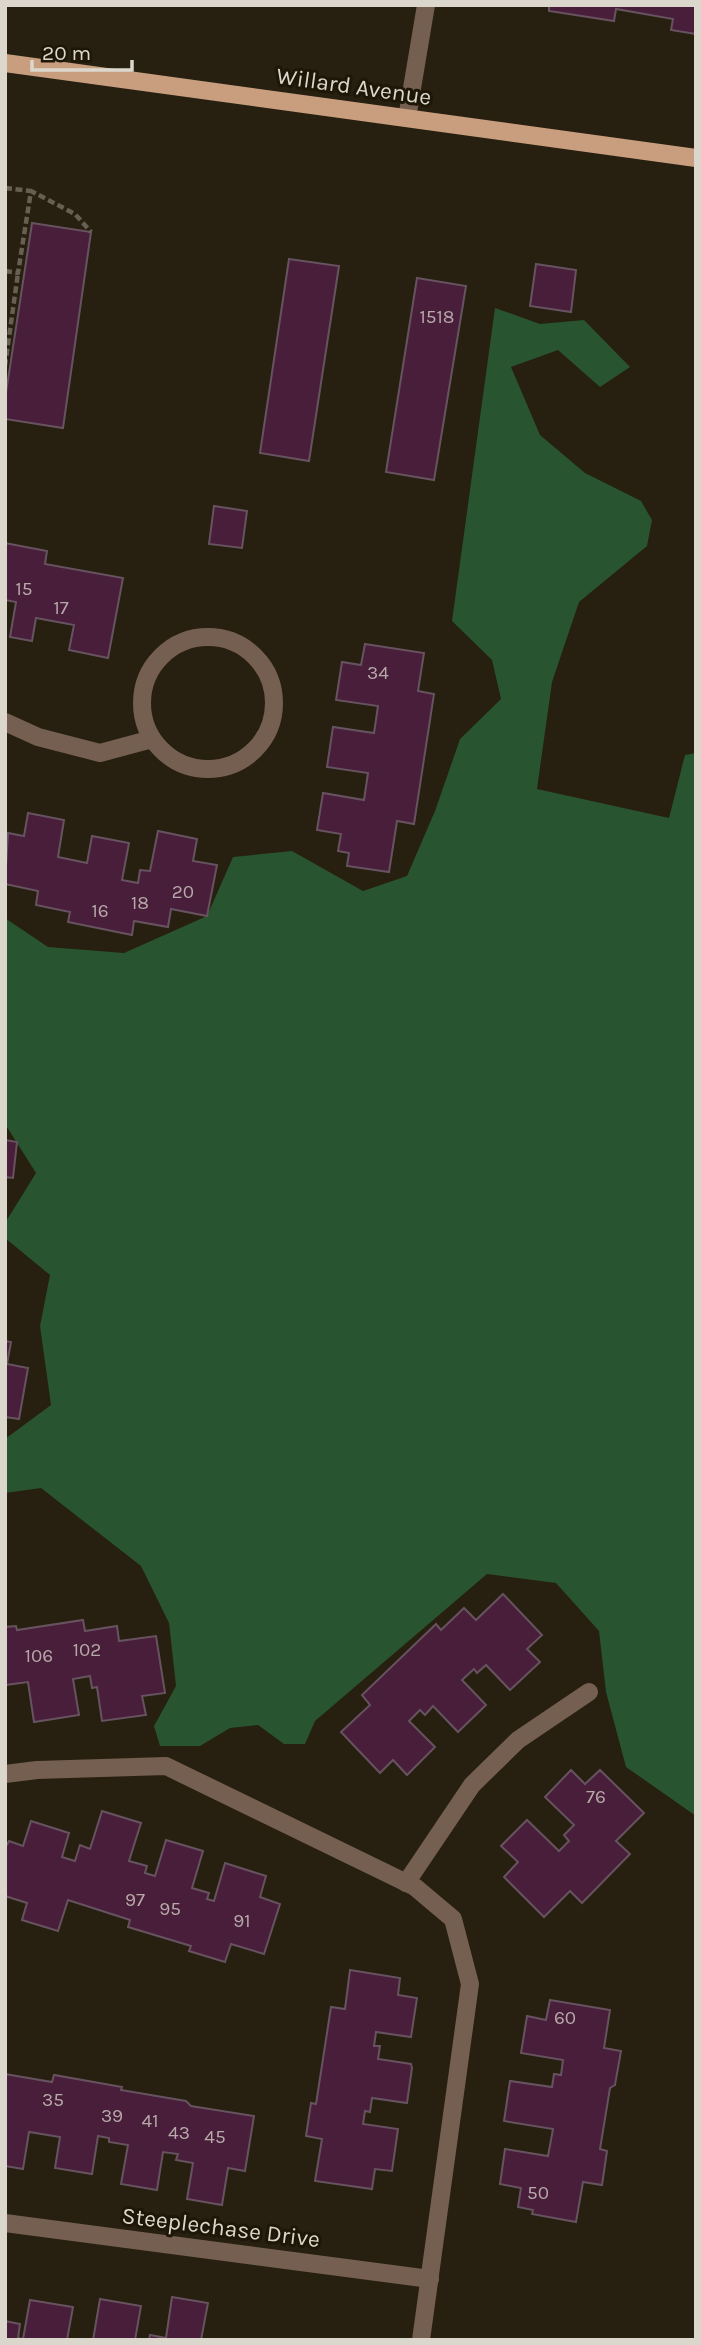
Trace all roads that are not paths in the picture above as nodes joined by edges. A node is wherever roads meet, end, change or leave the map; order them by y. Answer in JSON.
{"nodes":[{"id":1,"x":426,"y":5,"type":"edge"},
{"id":2,"x":5,"y":63,"type":"edge"},
{"id":3,"x":407,"y":118,"type":"junction"},
{"id":4,"x":696,"y":158,"type":"edge"},
{"id":5,"x":5,"y":722,"type":"edge"},
{"id":6,"x":152,"y":739,"type":"junction"},
{"id":7,"x":589,"y":1692,"type":"dead end"},
{"id":8,"x":5,"y":1774,"type":"edge"},
{"id":9,"x":406,"y":1883,"type":"junction"},
{"id":10,"x":5,"y":2223,"type":"edge"},
{"id":11,"x":430,"y":2279,"type":"junction"},
{"id":12,"x":421,"y":2340,"type":"edge"}],
"edges":[{"from":1,"to":3,"type":"street"},
{"from":2,"to":3,"type":"main road","name":"Willard Avenue"},
{"from":3,"to":4,"type":"main road","name":"Willard Avenue"},
{"from":5,"to":6,"type":"street"},
{"from":6,"to":6,"type":"street"},
{"from":7,"to":9,"type":"street"},
{"from":8,"to":9,"type":"street"},
{"from":9,"to":11,"type":"street"},
{"from":10,"to":11,"type":"street","name":"Steeplechase Drive"},
{"from":11,"to":12,"type":"street"}]}
